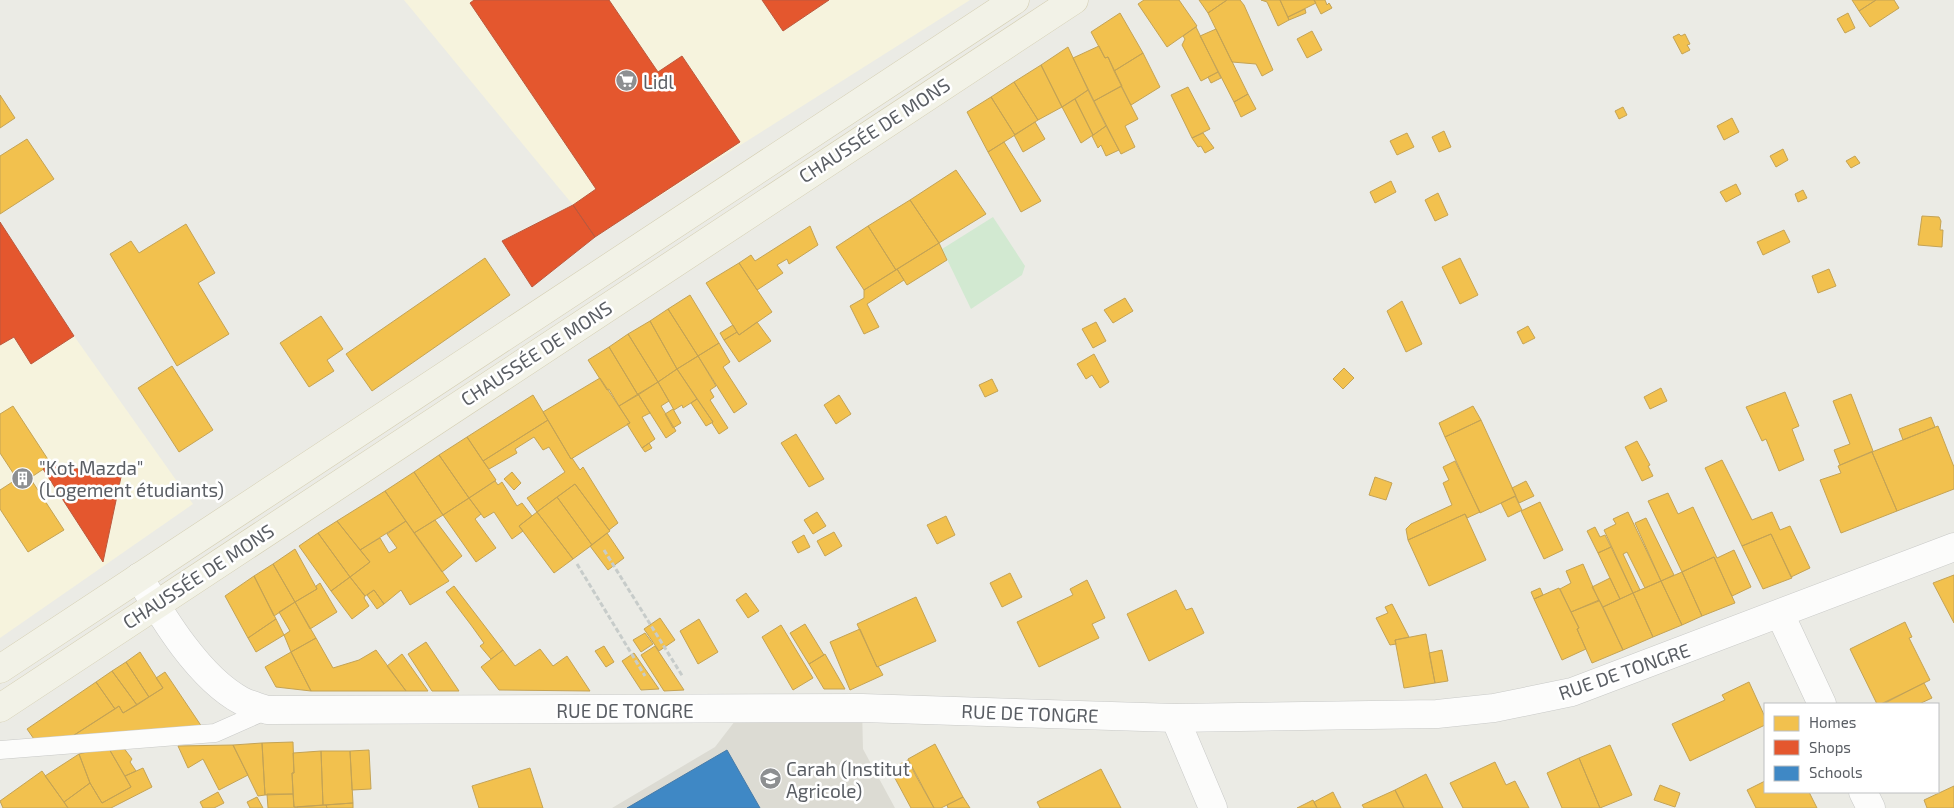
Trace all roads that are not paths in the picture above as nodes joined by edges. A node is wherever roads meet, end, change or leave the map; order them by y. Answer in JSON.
{"nodes":[{"id":1,"x":1014,"y":0,"type":"edge"},
{"id":2,"x":1074,"y":0,"type":"edge"},
{"id":3,"x":1954,"y":547,"type":"edge"},
{"id":4,"x":139,"y":577,"type":"junction"},
{"id":5,"x":156,"y":604,"type":"junction"},
{"id":6,"x":1780,"y":614,"type":"junction"},
{"id":7,"x":0,"y":668,"type":"edge"},
{"id":8,"x":1822,"y":703,"type":"edge"},
{"id":9,"x":0,"y":708,"type":"edge"},
{"id":10,"x":268,"y":710,"type":"junction"},
{"id":11,"x":1175,"y":718,"type":"junction"},
{"id":12,"x":0,"y":750,"type":"edge"},
{"id":13,"x":1864,"y":793,"type":"edge"},
{"id":14,"x":1212,"y":808,"type":"edge"},
{"id":15,"x":1871,"y":808,"type":"edge"}],
"edges":[{"from":1,"to":4,"type":"main road","name":"CHAUSSÉE DE MONS"},
{"from":2,"to":5,"type":"main road","name":"CHAUSSÉE DE MONS"},
{"from":3,"to":6,"type":"street","name":"RUE DE TONGRE"},
{"from":4,"to":5,"type":"street","name":"RUE DE TONGRE"},
{"from":4,"to":7,"type":"main road","name":"CHAUSSÉE DE MONS"},
{"from":5,"to":9,"type":"main road","name":"CHAUSSÉE DE MONS"},
{"from":5,"to":10,"type":"street","name":"RUE DE TONGRE"},
{"from":6,"to":8,"type":"street"},
{"from":6,"to":11,"type":"street","name":"RUE DE TONGRE"},
{"from":10,"to":11,"type":"street","name":"RUE DE TONGRE"},
{"from":10,"to":12,"type":"lane"},
{"from":11,"to":14,"type":"street"},
{"from":13,"to":15,"type":"street"}]}
